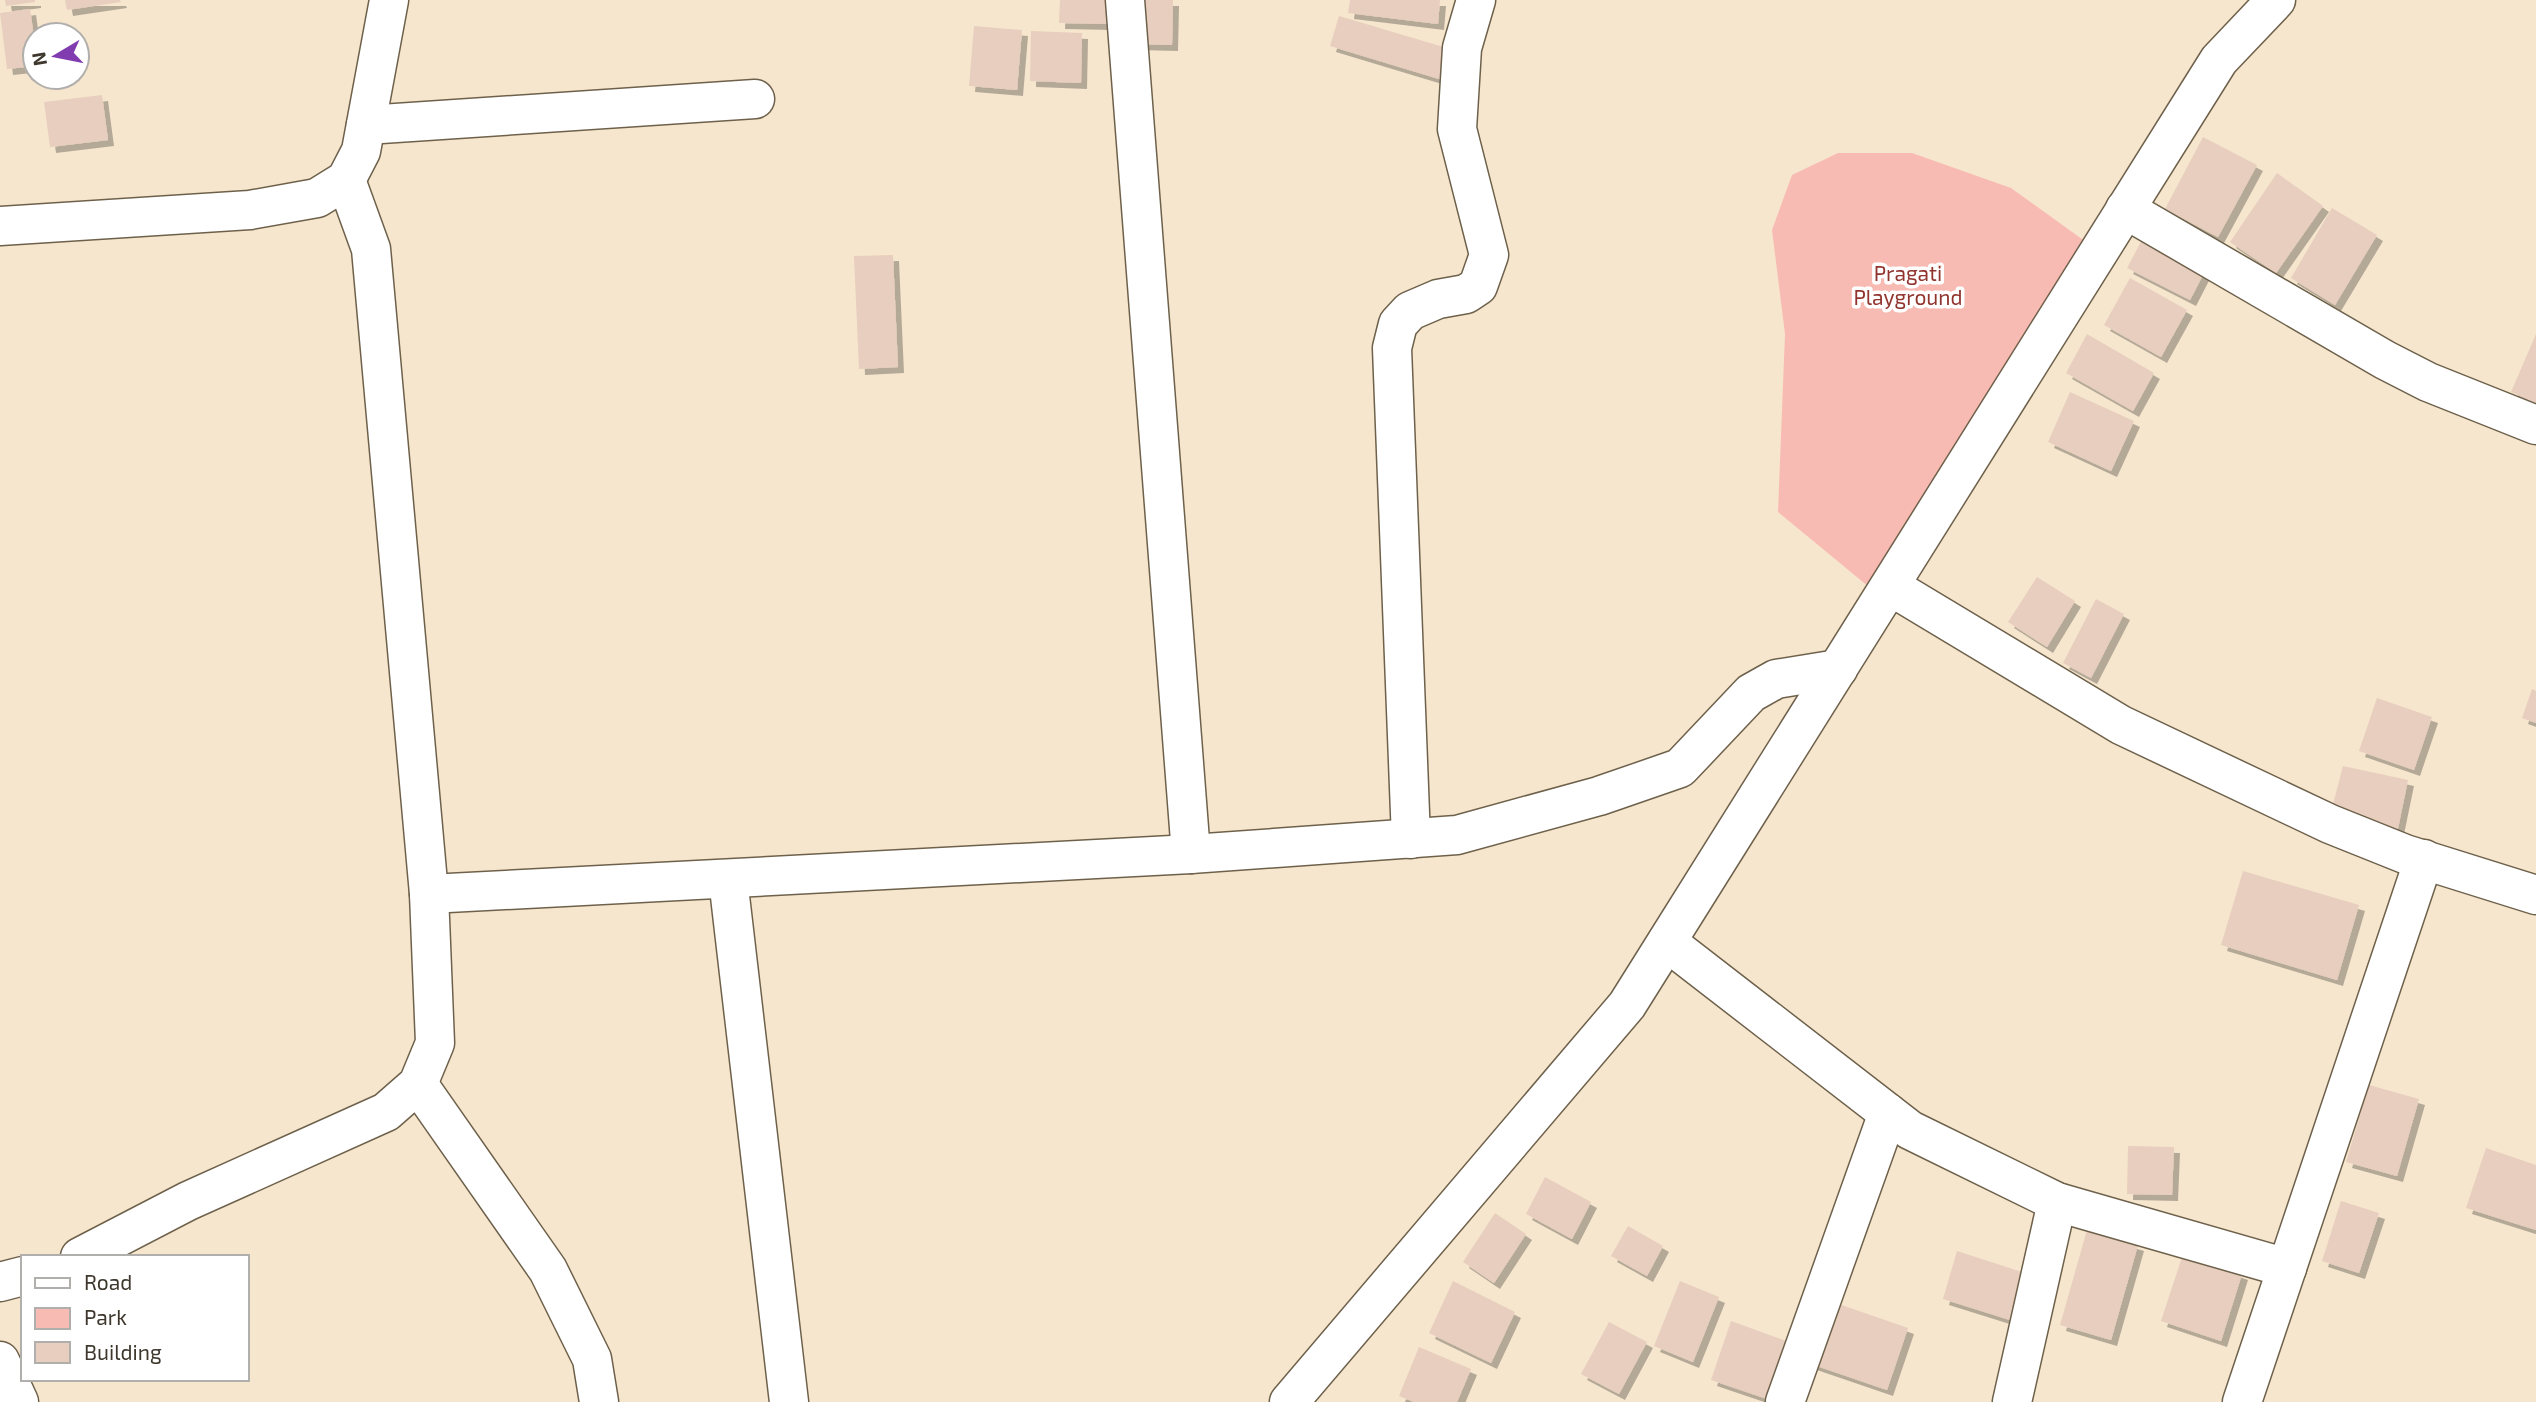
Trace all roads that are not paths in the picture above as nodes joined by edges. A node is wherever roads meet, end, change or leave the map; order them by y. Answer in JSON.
{"nodes":[{"id":1,"x":389,"y":0,"type":"edge"},
{"id":2,"x":1125,"y":0,"type":"edge"},
{"id":3,"x":1476,"y":0,"type":"edge"},
{"id":4,"x":2276,"y":0,"type":"edge"},
{"id":5,"x":755,"y":99,"type":"dead end"},
{"id":6,"x":366,"y":125,"type":"junction"},
{"id":7,"x":346,"y":180,"type":"junction"},
{"id":8,"x":2125,"y":209,"type":"junction"},
{"id":9,"x":0,"y":226,"type":"edge"},
{"id":10,"x":2536,"y":425,"type":"edge"},
{"id":11,"x":1890,"y":586,"type":"junction"},
{"id":12,"x":1838,"y":669,"type":"junction"},
{"id":13,"x":1411,"y":839,"type":"junction"},
{"id":14,"x":1191,"y":854,"type":"junction"},
{"id":15,"x":2424,"y":859,"type":"junction"},
{"id":16,"x":729,"y":879,"type":"junction"},
{"id":17,"x":429,"y":894,"type":"junction"},
{"id":18,"x":2536,"y":895,"type":"edge"},
{"id":19,"x":1667,"y":942,"type":"junction"},
{"id":20,"x":418,"y":1084,"type":"junction"},
{"id":21,"x":1888,"y":1112,"type":"junction"},
{"id":22,"x":2057,"y":1202,"type":"junction"},
{"id":23,"x":84,"y":1255,"type":"edge"},
{"id":24,"x":2287,"y":1268,"type":"junction"},
{"id":25,"x":21,"y":1277,"type":"edge"},
{"id":26,"x":0,"y":1282,"type":"edge"},
{"id":27,"x":0,"y":1361,"type":"edge"},
{"id":28,"x":19,"y":1402,"type":"edge"},
{"id":29,"x":599,"y":1402,"type":"edge"},
{"id":30,"x":789,"y":1402,"type":"edge"},
{"id":31,"x":1289,"y":1402,"type":"edge"},
{"id":32,"x":1785,"y":1402,"type":"edge"},
{"id":33,"x":2012,"y":1402,"type":"edge"},
{"id":34,"x":2242,"y":1402,"type":"edge"}],
"edges":[{"from":1,"to":6,"type":"street"},
{"from":2,"to":14,"type":"street"},
{"from":3,"to":13,"type":"street"},
{"from":4,"to":8,"type":"street"},
{"from":5,"to":6,"type":"street"},
{"from":6,"to":7,"type":"street"},
{"from":7,"to":9,"type":"street"},
{"from":7,"to":17,"type":"street"},
{"from":8,"to":10,"type":"street"},
{"from":8,"to":11,"type":"street"},
{"from":11,"to":12,"type":"street"},
{"from":11,"to":15,"type":"street"},
{"from":12,"to":13,"type":"street"},
{"from":12,"to":19,"type":"street"},
{"from":13,"to":14,"type":"street"},
{"from":14,"to":16,"type":"street"},
{"from":15,"to":18,"type":"street"},
{"from":15,"to":24,"type":"street"},
{"from":16,"to":17,"type":"street"},
{"from":16,"to":30,"type":"street"},
{"from":17,"to":20,"type":"street"},
{"from":19,"to":21,"type":"street"},
{"from":19,"to":31,"type":"street"},
{"from":20,"to":23,"type":"street"},
{"from":20,"to":29,"type":"street"},
{"from":21,"to":22,"type":"street"},
{"from":21,"to":32,"type":"street"},
{"from":22,"to":24,"type":"street"},
{"from":22,"to":33,"type":"street"},
{"from":24,"to":34,"type":"street"},
{"from":25,"to":26,"type":"street"},
{"from":27,"to":28,"type":"street"}]}
